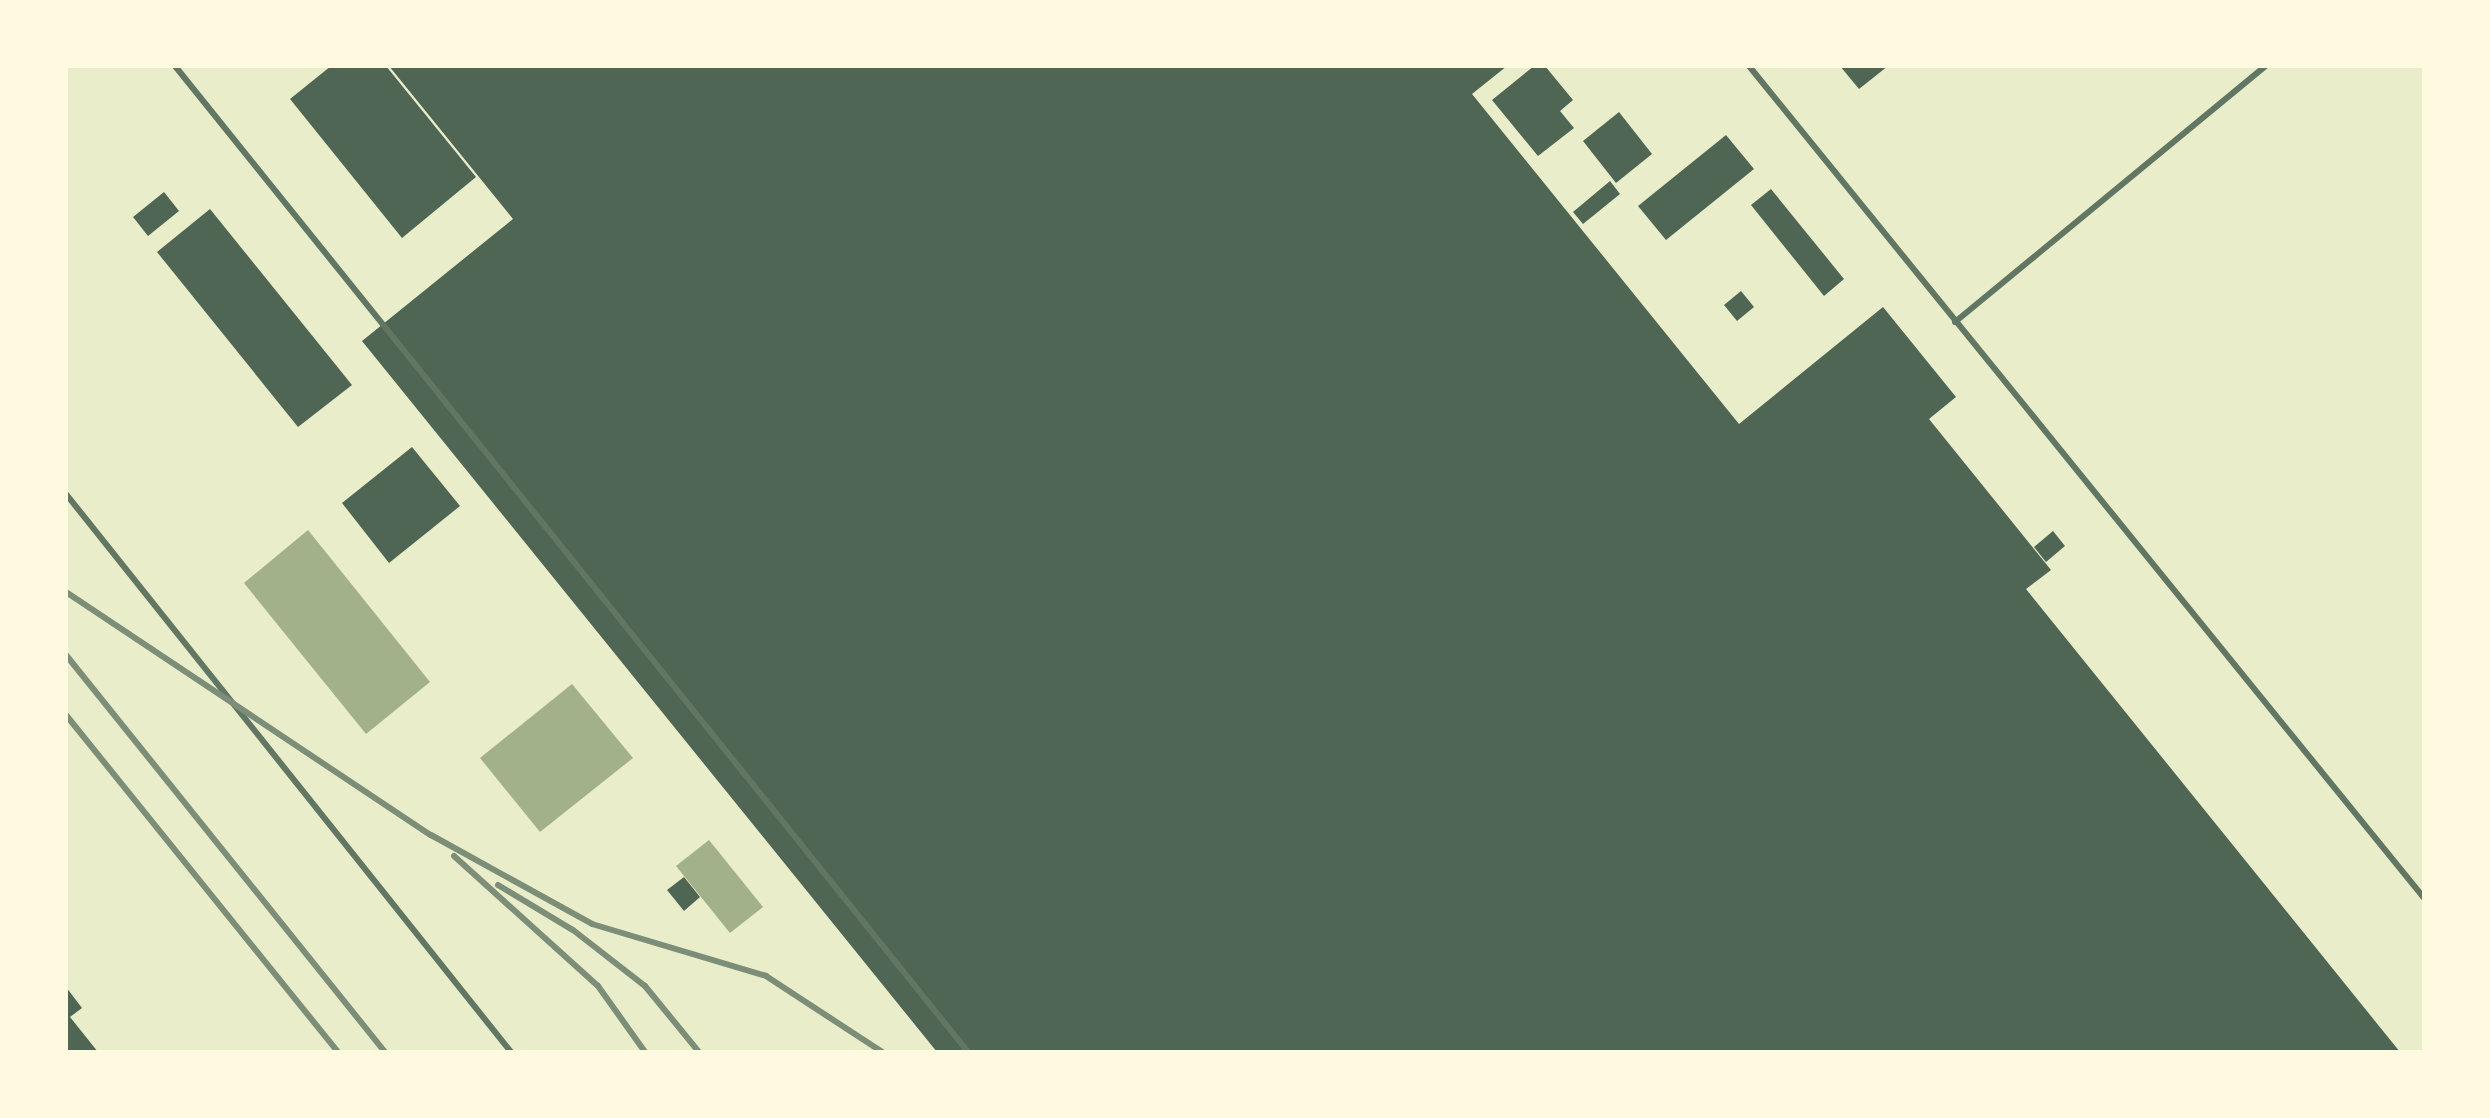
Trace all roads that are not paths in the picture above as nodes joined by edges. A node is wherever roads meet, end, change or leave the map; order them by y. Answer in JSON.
{"nodes":[{"id":1,"x":175,"y":66,"type":"edge"},
{"id":2,"x":1749,"y":66,"type":"edge"},
{"id":3,"x":2266,"y":66,"type":"edge"},
{"id":4,"x":1955,"y":322,"type":"junction"},
{"id":5,"x":66,"y":494,"type":"edge"},
{"id":6,"x":2424,"y":898,"type":"edge"},
{"id":7,"x":511,"y":1052,"type":"edge"},
{"id":8,"x":968,"y":1052,"type":"edge"}],
"edges":[{"from":1,"to":8,"type":"lane"},
{"from":2,"to":4,"type":"lane"},
{"from":3,"to":4,"type":"lane"},
{"from":4,"to":6,"type":"lane"},
{"from":5,"to":7,"type":"lane"}]}
